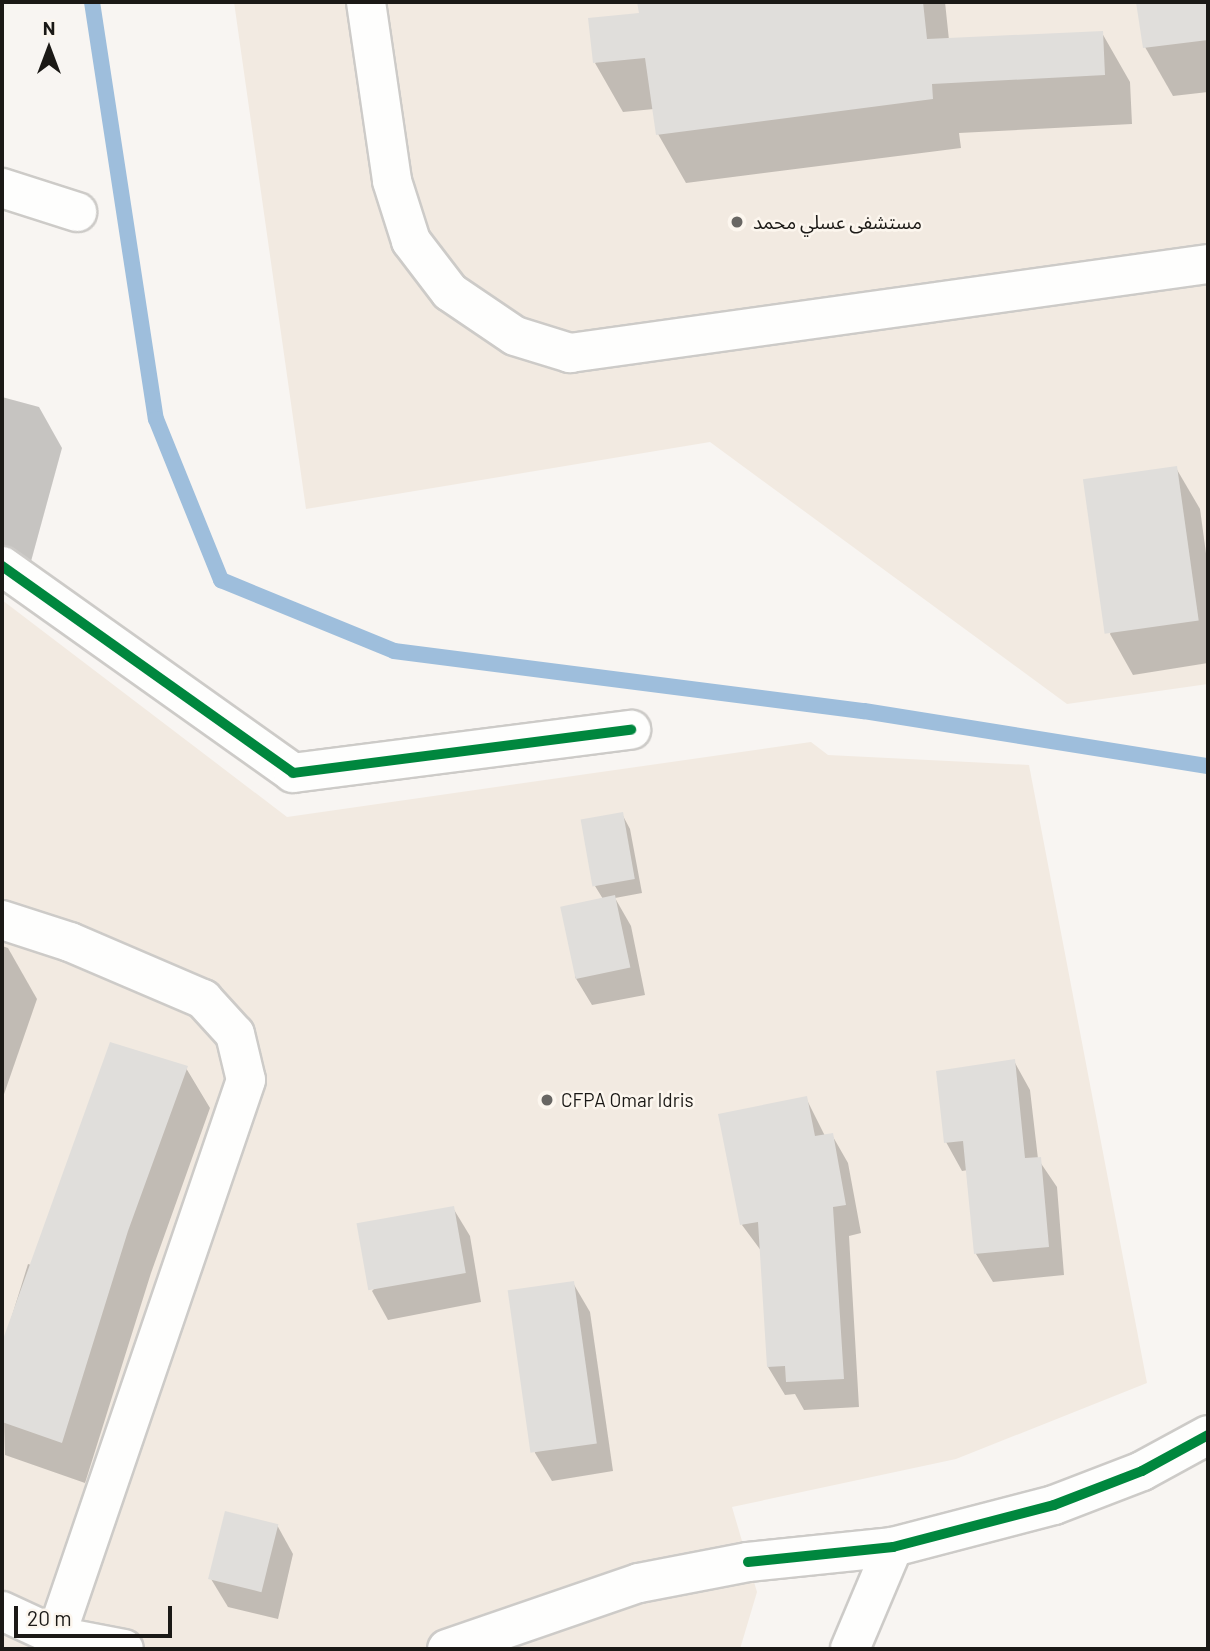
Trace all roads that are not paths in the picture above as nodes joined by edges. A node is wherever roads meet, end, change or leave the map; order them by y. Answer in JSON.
{"nodes":[{"id":1,"x":366,"y":2,"type":"edge"},
{"id":2,"x":2,"y":188,"type":"edge"},
{"id":3,"x":77,"y":212,"type":"dead end"},
{"id":4,"x":1208,"y":264,"type":"edge"},
{"id":5,"x":2,"y":566,"type":"edge"},
{"id":6,"x":631,"y":730,"type":"dead end"},
{"id":7,"x":2,"y":920,"type":"edge"},
{"id":8,"x":1208,"y":1435,"type":"edge"},
{"id":9,"x":893,"y":1548,"type":"junction"},
{"id":10,"x":2,"y":1611,"type":"edge"},
{"id":11,"x":56,"y":1636,"type":"junction"},
{"id":12,"x":124,"y":1649,"type":"edge"},
{"id":13,"x":447,"y":1649,"type":"edge"},
{"id":14,"x":850,"y":1649,"type":"edge"}],
"edges":[{"from":1,"to":4,"type":"street"},
{"from":2,"to":3,"type":"street"},
{"from":5,"to":6,"type":"street"},
{"from":7,"to":11,"type":"street"},
{"from":8,"to":9,"type":"street"},
{"from":9,"to":13,"type":"street"},
{"from":9,"to":14,"type":"street"},
{"from":10,"to":11,"type":"street"},
{"from":11,"to":12,"type":"street"}]}
